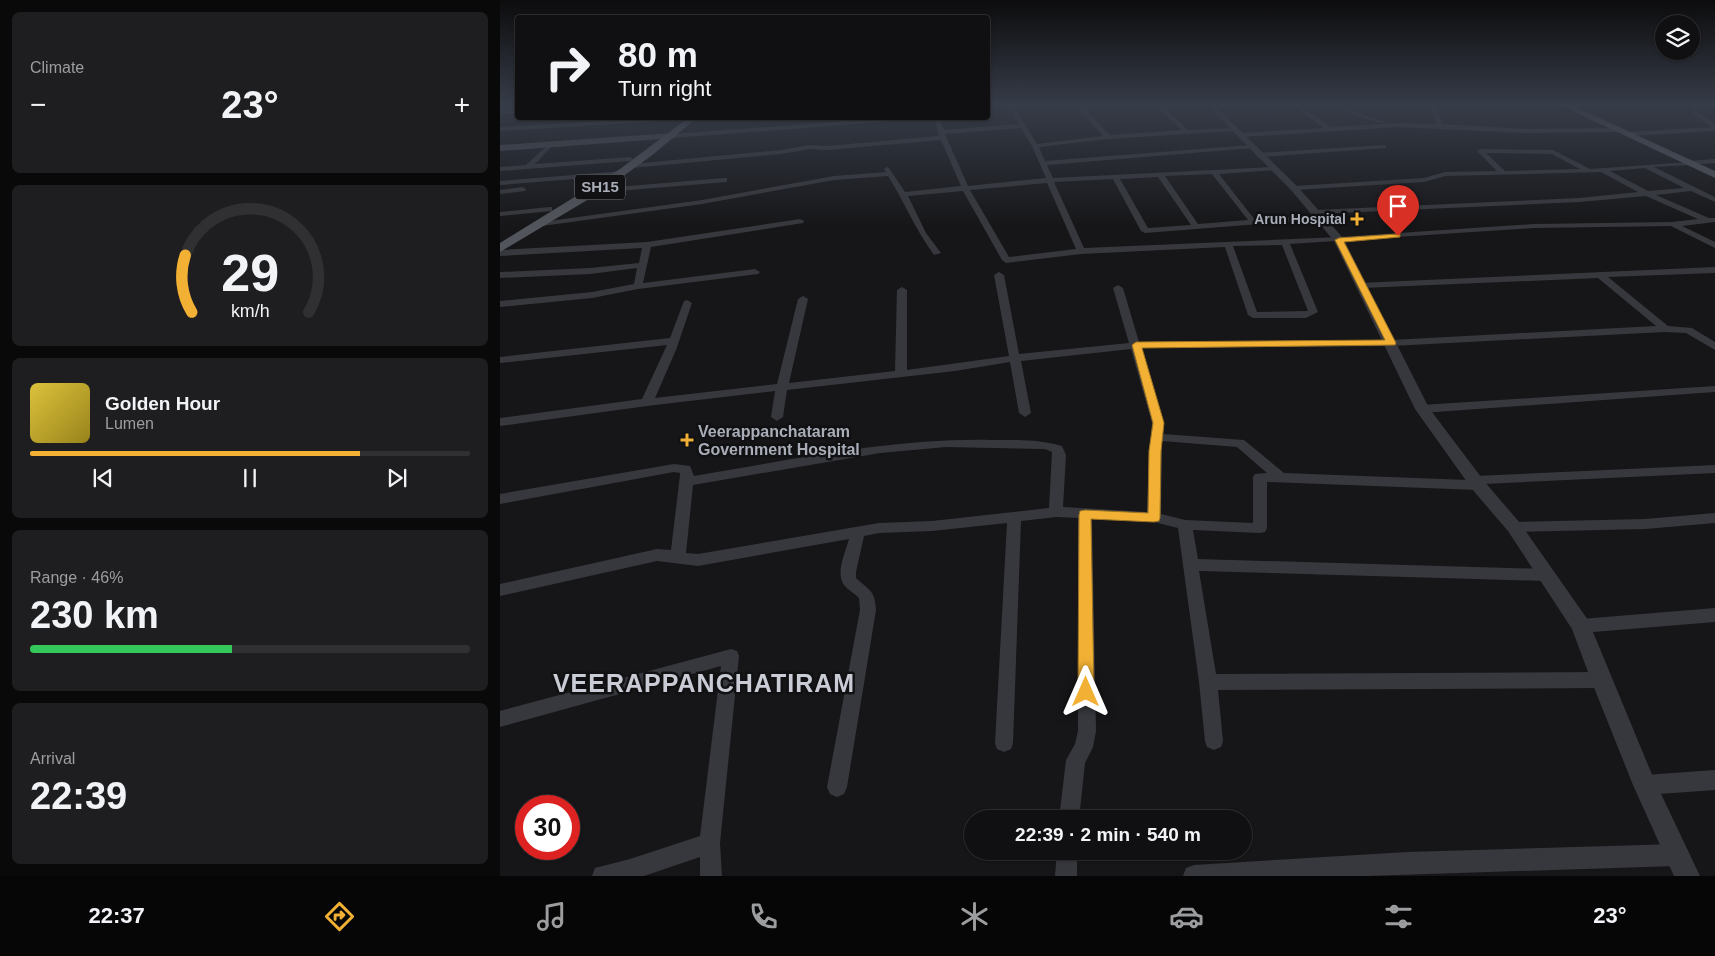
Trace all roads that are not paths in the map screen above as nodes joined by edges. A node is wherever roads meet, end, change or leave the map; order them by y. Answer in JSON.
{"nodes":[{"id":1,"x":540,"y":145,"type":"edge"},
{"id":2,"x":550,"y":145,"type":"edge"},
{"id":3,"x":650,"y":145,"type":"edge"},
{"id":4,"x":658,"y":145,"type":"edge"},
{"id":5,"x":855,"y":145,"type":"edge"},
{"id":6,"x":946,"y":145,"type":"edge"},
{"id":7,"x":1044,"y":145,"type":"edge"},
{"id":8,"x":1218,"y":145,"type":"edge"},
{"id":9,"x":1249,"y":145,"type":"edge"},
{"id":10,"x":1325,"y":145,"type":"edge"},
{"id":11,"x":1651,"y":145,"type":"edge"},
{"id":12,"x":1035,"y":146,"type":"joint"},
{"id":13,"x":1384,"y":147,"type":"dead end"},
{"id":14,"x":500,"y":148,"type":"edge"},
{"id":15,"x":1715,"y":161,"type":"edge"},
{"id":16,"x":631,"y":162,"type":"junction"},
{"id":17,"x":1044,"y":163,"type":"junction"},
{"id":18,"x":1688,"y":163,"type":"junction"},
{"id":19,"x":529,"y":166,"type":"junction"},
{"id":20,"x":1646,"y":166,"type":"junction"},
{"id":21,"x":500,"y":169,"type":"edge"},
{"id":22,"x":1273,"y":169,"type":"junction"},
{"id":23,"x":1602,"y":170,"type":"junction"},
{"id":24,"x":1213,"y":171,"type":"junction"},
{"id":25,"x":1590,"y":171,"type":"junction"},
{"id":26,"x":1502,"y":172,"type":"junction"},
{"id":27,"x":622,"y":173,"type":"junction"},
{"id":28,"x":608,"y":174,"type":"junction"},
{"id":29,"x":1160,"y":174,"type":"junction"},
{"id":30,"x":1715,"y":175,"type":"edge"},
{"id":31,"x":1115,"y":176,"type":"junction"},
{"id":32,"x":724,"y":180,"type":"dead end"},
{"id":33,"x":1051,"y":180,"type":"junction"},
{"id":34,"x":500,"y":183,"type":"edge"},
{"id":35,"x":594,"y":187,"type":"junction"},
{"id":36,"x":966,"y":188,"type":"junction"},
{"id":37,"x":1294,"y":188,"type":"junction"},
{"id":38,"x":1692,"y":189,"type":"junction"},
{"id":39,"x":500,"y":192,"type":"edge"},
{"id":40,"x":902,"y":194,"type":"junction"},
{"id":41,"x":1648,"y":194,"type":"junction"},
{"id":42,"x":1715,"y":200,"type":"edge"},
{"id":43,"x":548,"y":209,"type":"junction"},
{"id":44,"x":500,"y":214,"type":"edge"},
{"id":45,"x":1319,"y":214,"type":"junction"},
{"id":46,"x":1706,"y":220,"type":"junction"},
{"id":47,"x":1715,"y":220,"type":"edge"},
{"id":48,"x":800,"y":221,"type":"dead end"},
{"id":49,"x":1253,"y":222,"type":"junction"},
{"id":50,"x":542,"y":224,"type":"junction"},
{"id":51,"x":1672,"y":224,"type":"junction"},
{"id":52,"x":1196,"y":227,"type":"junction"},
{"id":53,"x":500,"y":238,"type":"edge"},
{"id":54,"x":1339,"y":240,"type":"junction"},
{"id":55,"x":1285,"y":242,"type":"junction"},
{"id":56,"x":1228,"y":244,"type":"junction"},
{"id":57,"x":647,"y":245,"type":"junction"},
{"id":58,"x":1715,"y":245,"type":"edge"},
{"id":59,"x":500,"y":248,"type":"edge"},
{"id":60,"x":1081,"y":252,"type":"junction"},
{"id":61,"x":500,"y":253,"type":"edge"},
{"id":62,"x":937,"y":253,"type":"dead end"},
{"id":63,"x":643,"y":265,"type":"junction"},
{"id":64,"x":1715,"y":270,"type":"edge"},
{"id":65,"x":755,"y":272,"type":"dead end"},
{"id":66,"x":999,"y":275,"type":"dead end"},
{"id":67,"x":1600,"y":275,"type":"junction"},
{"id":68,"x":500,"y":276,"type":"edge"},
{"id":69,"x":1362,"y":285,"type":"junction"},
{"id":70,"x":638,"y":286,"type":"junction"},
{"id":71,"x":1118,"y":288,"type":"dead end"},
{"id":72,"x":902,"y":290,"type":"dead end"},
{"id":73,"x":803,"y":299,"type":"dead end"},
{"id":74,"x":500,"y":304,"type":"edge"},
{"id":75,"x":687,"y":304,"type":"dead end"},
{"id":76,"x":1665,"y":329,"type":"junction"},
{"id":77,"x":673,"y":341,"type":"junction"},
{"id":78,"x":1391,"y":343,"type":"junction"},
{"id":79,"x":1136,"y":345,"type":"junction"},
{"id":80,"x":1715,"y":347,"type":"edge"},
{"id":81,"x":1015,"y":358,"type":"junction"},
{"id":82,"x":500,"y":360,"type":"edge"},
{"id":83,"x":901,"y":374,"type":"junction"},
{"id":84,"x":783,"y":387,"type":"junction"},
{"id":85,"x":1715,"y":389,"type":"edge"},
{"id":86,"x":647,"y":402,"type":"junction"},
{"id":87,"x":1422,"y":409,"type":"junction"},
{"id":88,"x":1025,"y":413,"type":"dead end"},
{"id":89,"x":777,"y":417,"type":"dead end"},
{"id":90,"x":500,"y":422,"type":"edge"},
{"id":91,"x":1157,"y":437,"type":"junction"},
{"id":92,"x":1715,"y":469,"type":"edge"},
{"id":93,"x":1281,"y":478,"type":"junction"},
{"id":94,"x":686,"y":482,"type":"junction"},
{"id":95,"x":1476,"y":482,"type":"junction"},
{"id":96,"x":500,"y":499,"type":"edge"},
{"id":97,"x":1056,"y":512,"type":"junction"},
{"id":98,"x":1085,"y":515,"type":"junction"},
{"id":99,"x":1014,"y":517,"type":"junction"},
{"id":100,"x":1154,"y":518,"type":"junction"},
{"id":101,"x":1715,"y":518,"type":"edge"},
{"id":102,"x":1185,"y":525,"type":"junction"},
{"id":103,"x":1514,"y":527,"type":"junction"},
{"id":104,"x":858,"y":532,"type":"junction"},
{"id":105,"x":678,"y":556,"type":"junction"},
{"id":106,"x":1191,"y":565,"type":"junction"},
{"id":107,"x":1546,"y":575,"type":"junction"},
{"id":108,"x":500,"y":590,"type":"edge"},
{"id":109,"x":1715,"y":615,"type":"edge"},
{"id":110,"x":1581,"y":626,"type":"junction"},
{"id":111,"x":1601,"y":680,"type":"junction"},
{"id":112,"x":1208,"y":682,"type":"junction"},
{"id":113,"x":500,"y":719,"type":"edge"},
{"id":114,"x":1214,"y":741,"type":"dead end"},
{"id":115,"x":1004,"y":743,"type":"dead end"},
{"id":116,"x":1715,"y":780,"type":"edge"},
{"id":117,"x":1645,"y":785,"type":"junction"},
{"id":118,"x":837,"y":787,"type":"dead end"},
{"id":119,"x":1070,"y":810,"type":"edge"},
{"id":120,"x":710,"y":843,"type":"junction"},
{"id":121,"x":1676,"y":855,"type":"junction"},
{"id":122,"x":1067,"y":860,"type":"edge"},
{"id":123,"x":629,"y":873,"type":"edge"},
{"id":124,"x":603,"y":876,"type":"edge"},
{"id":125,"x":711,"y":876,"type":"edge"},
{"id":126,"x":1066,"y":876,"type":"edge"},
{"id":127,"x":1194,"y":876,"type":"edge"},
{"id":128,"x":1687,"y":876,"type":"edge"}],
"edges":[{"from":1,"to":14,"type":"main road"},
{"from":2,"to":19,"type":"street"},
{"from":3,"to":16,"type":"main road","number":"SH15"},
{"from":4,"to":16,"type":"main road","number":"SH15"},
{"from":5,"to":16,"type":"street"},
{"from":6,"to":36,"type":"street"},
{"from":7,"to":12,"type":"street"},
{"from":8,"to":17,"type":"street"},
{"from":9,"to":22,"type":"street"},
{"from":10,"to":13,"type":"street"},
{"from":11,"to":18,"type":"main road"},
{"from":12,"to":17,"type":"street"},
{"from":15,"to":18,"type":"street"},
{"from":16,"to":19,"type":"street"},
{"from":16,"to":27,"type":"main road","number":"SH15"},
{"from":16,"to":28,"type":"main road","number":"SH15"},
{"from":17,"to":33,"type":"street"},
{"from":18,"to":20,"type":"street"},
{"from":18,"to":30,"type":"main road"},
{"from":19,"to":21,"type":"street"},
{"from":20,"to":23,"type":"street"},
{"from":20,"to":38,"type":"street"},
{"from":22,"to":24,"type":"street"},
{"from":22,"to":37,"type":"street"},
{"from":23,"to":25,"type":"street"},
{"from":23,"to":41,"type":"street"},
{"from":24,"to":29,"type":"street"},
{"from":24,"to":49,"type":"street"},
{"from":25,"to":26,"type":"street"},
{"from":25,"to":26,"type":"street"},
{"from":26,"to":37,"type":"street"},
{"from":27,"to":28,"type":"street"},
{"from":27,"to":35,"type":"main road","number":"SH15"},
{"from":28,"to":34,"type":"street"},
{"from":28,"to":35,"type":"main road","number":"SH15"},
{"from":29,"to":31,"type":"street"},
{"from":29,"to":52,"type":"street"},
{"from":31,"to":33,"type":"street"},
{"from":31,"to":52,"type":"street"},
{"from":32,"to":35,"type":"street"},
{"from":33,"to":36,"type":"street"},
{"from":33,"to":60,"type":"street"},
{"from":35,"to":39,"type":"street"},
{"from":35,"to":43,"type":"main road","number":"SH15"},
{"from":35,"to":50,"type":"main road","number":"SH15"},
{"from":36,"to":40,"type":"street"},
{"from":36,"to":60,"type":"street"},
{"from":37,"to":45,"type":"street"},
{"from":38,"to":41,"type":"street"},
{"from":38,"to":42,"type":"street"},
{"from":40,"to":50,"type":"street"},
{"from":40,"to":62,"type":"street"},
{"from":41,"to":45,"type":"street"},
{"from":41,"to":46,"type":"street"},
{"from":43,"to":44,"type":"street"},
{"from":43,"to":53,"type":"main road","number":"SH15"},
{"from":45,"to":49,"type":"street"},
{"from":45,"to":54,"type":"street"},
{"from":46,"to":47,"type":"street"},
{"from":46,"to":51,"type":"street"},
{"from":48,"to":57,"type":"street"},
{"from":49,"to":52,"type":"street"},
{"from":50,"to":59,"type":"main road","number":"SH15"},
{"from":51,"to":54,"type":"street"},
{"from":51,"to":58,"type":"street"},
{"from":54,"to":55,"type":"street"},
{"from":54,"to":69,"type":"street"},
{"from":55,"to":56,"type":"street"},
{"from":55,"to":56,"type":"street"},
{"from":56,"to":60,"type":"street"},
{"from":57,"to":61,"type":"street"},
{"from":57,"to":63,"type":"street"},
{"from":63,"to":68,"type":"street"},
{"from":63,"to":70,"type":"street"},
{"from":64,"to":67,"type":"street"},
{"from":65,"to":70,"type":"street"},
{"from":66,"to":81,"type":"street"},
{"from":67,"to":69,"type":"street"},
{"from":67,"to":76,"type":"street"},
{"from":69,"to":78,"type":"street"},
{"from":70,"to":74,"type":"street"},
{"from":71,"to":79,"type":"street"},
{"from":72,"to":83,"type":"street"},
{"from":73,"to":84,"type":"street"},
{"from":75,"to":77,"type":"street"},
{"from":76,"to":78,"type":"street"},
{"from":76,"to":80,"type":"street"},
{"from":77,"to":82,"type":"street"},
{"from":77,"to":86,"type":"street"},
{"from":78,"to":79,"type":"street"},
{"from":78,"to":87,"type":"street"},
{"from":79,"to":81,"type":"street"},
{"from":79,"to":91,"type":"street"},
{"from":81,"to":83,"type":"street"},
{"from":81,"to":88,"type":"street"},
{"from":83,"to":84,"type":"street"},
{"from":84,"to":86,"type":"street"},
{"from":84,"to":89,"type":"street"},
{"from":85,"to":87,"type":"street"},
{"from":86,"to":90,"type":"street"},
{"from":87,"to":95,"type":"street"},
{"from":91,"to":93,"type":"street"},
{"from":91,"to":100,"type":"street"},
{"from":92,"to":95,"type":"street"},
{"from":93,"to":95,"type":"street"},
{"from":93,"to":102,"type":"street"},
{"from":94,"to":96,"type":"street"},
{"from":94,"to":97,"type":"street"},
{"from":94,"to":105,"type":"street"},
{"from":95,"to":103,"type":"street"},
{"from":97,"to":98,"type":"street"},
{"from":97,"to":99,"type":"street"},
{"from":98,"to":100,"type":"street"},
{"from":98,"to":119,"type":"street"},
{"from":99,"to":104,"type":"street"},
{"from":99,"to":115,"type":"street"},
{"from":100,"to":102,"type":"street"},
{"from":101,"to":103,"type":"street"},
{"from":102,"to":106,"type":"street"},
{"from":103,"to":107,"type":"street"},
{"from":104,"to":105,"type":"street"},
{"from":104,"to":118,"type":"street"},
{"from":105,"to":108,"type":"street"},
{"from":106,"to":107,"type":"street"},
{"from":106,"to":112,"type":"street"},
{"from":107,"to":110,"type":"street"},
{"from":109,"to":110,"type":"street"},
{"from":110,"to":111,"type":"street"},
{"from":111,"to":112,"type":"street"},
{"from":111,"to":117,"type":"street"},
{"from":112,"to":114,"type":"street"},
{"from":113,"to":120,"type":"street"},
{"from":116,"to":117,"type":"street"},
{"from":117,"to":121,"type":"street"},
{"from":120,"to":123,"type":"street"},
{"from":120,"to":125,"type":"street"},
{"from":121,"to":127,"type":"street"},
{"from":121,"to":128,"type":"street"},
{"from":122,"to":126,"type":"street"},
{"from":123,"to":124,"type":"street"}]}
